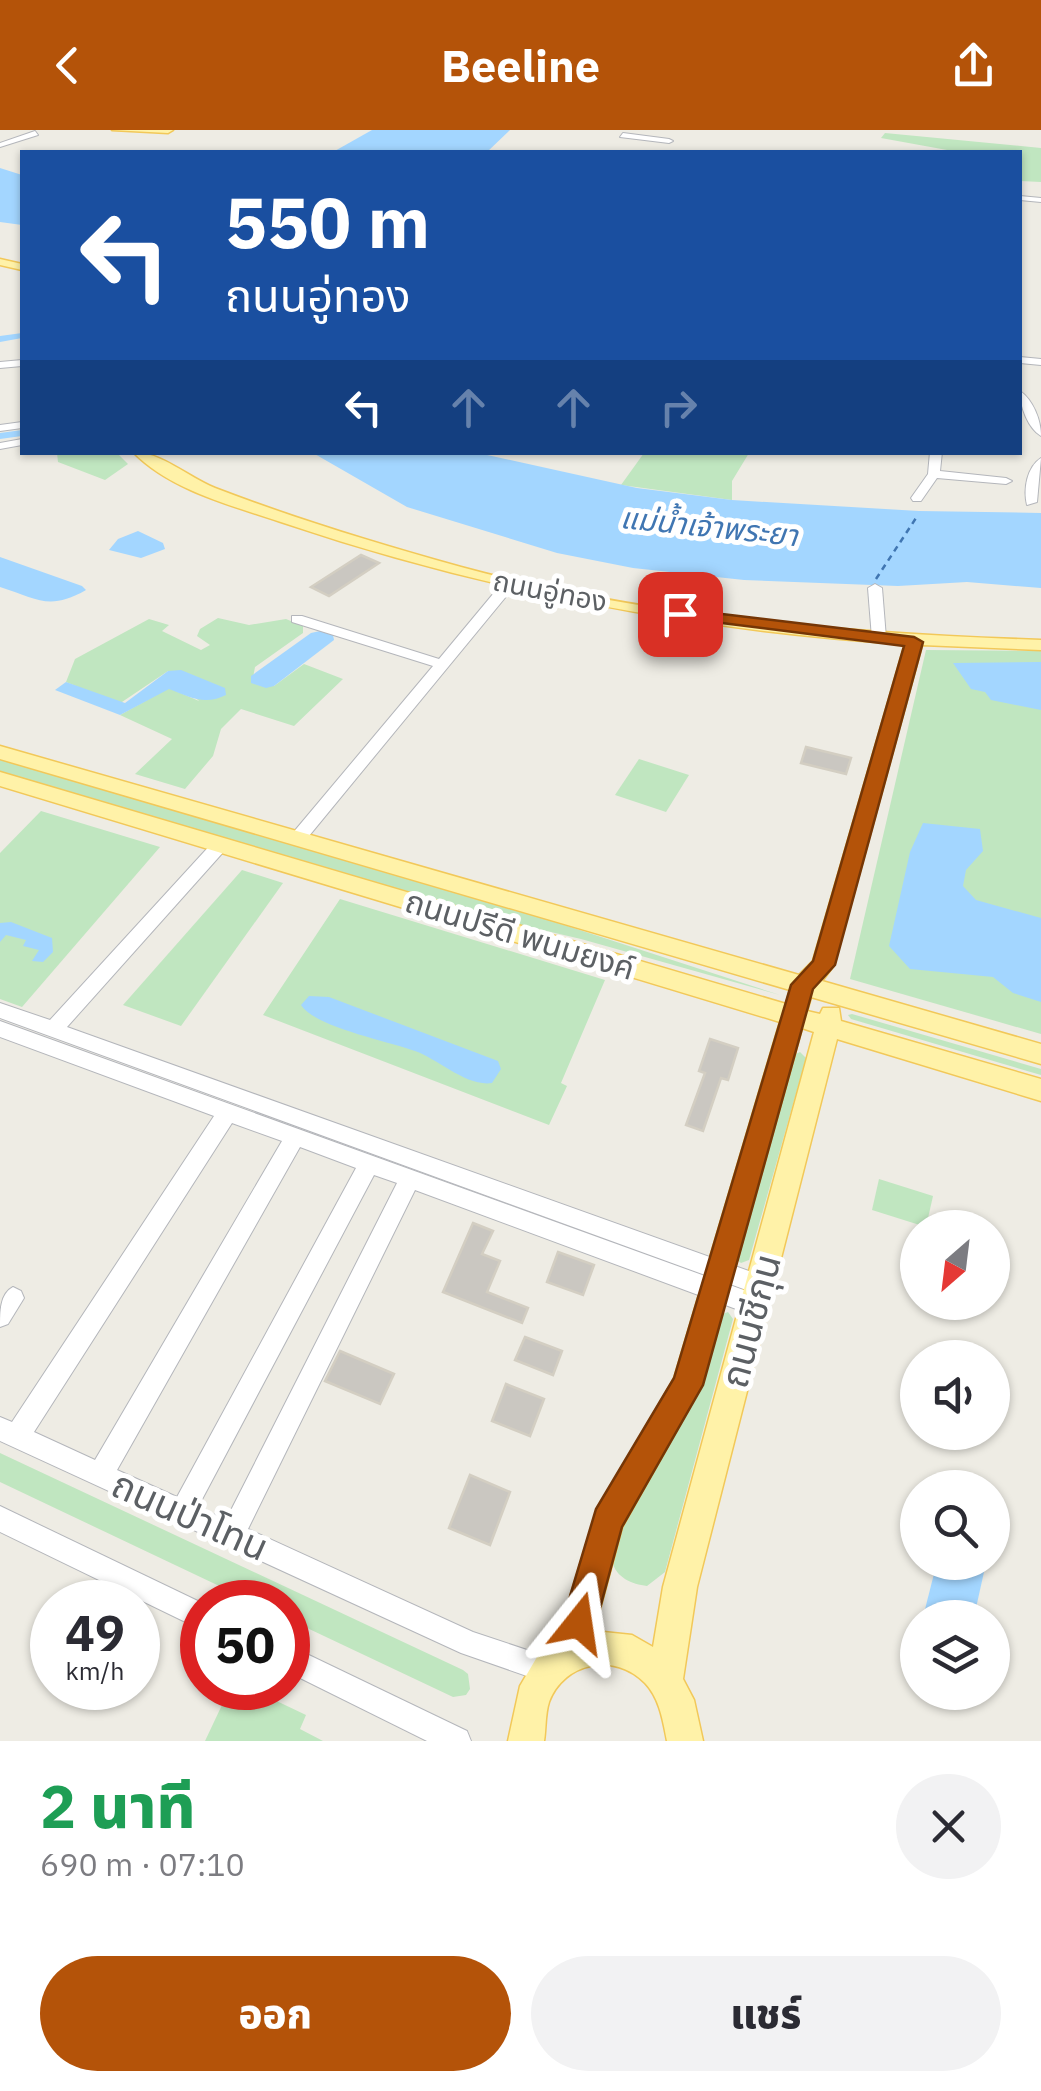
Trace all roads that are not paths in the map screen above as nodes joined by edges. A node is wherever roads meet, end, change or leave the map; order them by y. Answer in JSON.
{"nodes":[{"id":1,"x":117,"y":130,"type":"edge"},
{"id":2,"x":168,"y":130,"type":"edge"},
{"id":3,"x":678,"y":130,"type":"edge"},
{"id":4,"x":40,"y":133,"type":"edge"},
{"id":5,"x":623,"y":134,"type":"dead end"},
{"id":6,"x":669,"y":141,"type":"junction"},
{"id":7,"x":0,"y":145,"type":"edge"},
{"id":8,"x":661,"y":150,"type":"edge"},
{"id":9,"x":1022,"y":398,"type":"edge"},
{"id":10,"x":1041,"y":433,"type":"edge"},
{"id":11,"x":144,"y":455,"type":"edge"},
{"id":12,"x":936,"y":455,"type":"edge"},
{"id":13,"x":1041,"y":460,"type":"edge"},
{"id":14,"x":934,"y":474,"type":"junction"},
{"id":15,"x":1006,"y":481,"type":"dead end"},
{"id":16,"x":916,"y":498,"type":"dead end"},
{"id":17,"x":1032,"y":502,"type":"dead end"},
{"id":18,"x":508,"y":585,"type":"junction"},
{"id":19,"x":876,"y":588,"type":"dead end"},
{"id":20,"x":296,"y":619,"type":"dead end"},
{"id":21,"x":879,"y":638,"type":"junction"},
{"id":22,"x":914,"y":642,"type":"junction"},
{"id":23,"x":1041,"y":644,"type":"edge"},
{"id":24,"x":442,"y":664,"type":"junction"},
{"id":25,"x":0,"y":752,"type":"edge"},
{"id":26,"x":0,"y":780,"type":"edge"},
{"id":27,"x":298,"y":838,"type":"junction"},
{"id":28,"x":220,"y":846,"type":"junction"},
{"id":29,"x":823,"y":965,"type":"junction"},
{"id":30,"x":803,"y":985,"type":"junction"},
{"id":31,"x":836,"y":995,"type":"junction"},
{"id":32,"x":0,"y":1010,"type":"edge"},
{"id":33,"x":794,"y":1017,"type":"junction"},
{"id":34,"x":828,"y":1026,"type":"junction"},
{"id":35,"x":0,"y":1029,"type":"edge"},
{"id":36,"x":54,"y":1030,"type":"junction"},
{"id":37,"x":1041,"y":1054,"type":"edge"},
{"id":38,"x":1041,"y":1090,"type":"edge"},
{"id":39,"x":228,"y":1112,"type":"junction"},
{"id":40,"x":295,"y":1137,"type":"junction"},
{"id":41,"x":369,"y":1164,"type":"junction"},
{"id":42,"x":410,"y":1179,"type":"junction"},
{"id":43,"x":717,"y":1281,"type":"junction"},
{"id":44,"x":757,"y":1295,"type":"junction"},
{"id":45,"x":8,"y":1433,"type":"edge"},
{"id":46,"x":100,"y":1475,"type":"junction"},
{"id":47,"x":182,"y":1512,"type":"junction"},
{"id":48,"x":0,"y":1519,"type":"edge"},
{"id":49,"x":232,"y":1535,"type":"junction"},
{"id":50,"x":180,"y":1606,"type":"edge"},
{"id":51,"x":559,"y":1660,"type":"junction"},
{"id":52,"x":310,"y":1669,"type":"edge"},
{"id":53,"x":665,"y":1680,"type":"junction"},
{"id":54,"x":688,"y":1738,"type":"edge"},
{"id":55,"x":457,"y":1741,"type":"edge"},
{"id":56,"x":526,"y":1741,"type":"edge"}],
"edges":[{"from":1,"to":2,"type":"main road"},
{"from":3,"to":6,"type":"street"},
{"from":4,"to":7,"type":"street"},
{"from":5,"to":6,"type":"street"},
{"from":6,"to":8,"type":"street"},
{"from":9,"to":10,"type":"street"},
{"from":11,"to":18,"type":"main road","name":"ถนนอู่ทอง"},
{"from":12,"to":14,"type":"street"},
{"from":13,"to":17,"type":"street"},
{"from":14,"to":15,"type":"street"},
{"from":14,"to":16,"type":"street"},
{"from":18,"to":21,"type":"main road","name":"ถนนอู่ทอง"},
{"from":18,"to":24,"type":"street"},
{"from":19,"to":21,"type":"street"},
{"from":20,"to":24,"type":"street"},
{"from":21,"to":22,"type":"main road","name":"ถนนอู่ทอง"},
{"from":22,"to":23,"type":"main road","name":"ถนนอู่ทอง"},
{"from":22,"to":29,"type":"main road","name":"ถนนชีกุน"},
{"from":24,"to":27,"type":"street"},
{"from":25,"to":27,"type":"main road","name":"ถนนปรีดี พนมยงค์"},
{"from":26,"to":28,"type":"main road","name":"ถนนปรีดี พนมยงค์"},
{"from":27,"to":30,"type":"main road","name":"ถนนปรีดี พนมยงค์"},
{"from":28,"to":33,"type":"main road","name":"ถนนปรีดี พนมยงค์"},
{"from":28,"to":36,"type":"street"},
{"from":29,"to":30,"type":"main road","name":"ถนนชีกุน"},
{"from":29,"to":31,"type":"main road"},
{"from":30,"to":31,"type":"main road","name":"ถนนปรีดี พนมยงค์"},
{"from":30,"to":33,"type":"main road","name":"ถนนชีกุน"},
{"from":31,"to":34,"type":"main road","name":"ถนนชีกุน"},
{"from":31,"to":37,"type":"main road","name":"ถนนปรีดี พนมยงค์"},
{"from":32,"to":36,"type":"street"},
{"from":33,"to":34,"type":"main road","name":"ถนนปรีดี พนมยงค์"},
{"from":33,"to":43,"type":"main road","name":"ถนนชีกุน"},
{"from":34,"to":38,"type":"main road","name":"ถนนปรีดี พนมยงค์"},
{"from":34,"to":44,"type":"main road","name":"ถนนชีกุน"},
{"from":35,"to":39,"type":"street"},
{"from":36,"to":43,"type":"street"},
{"from":39,"to":40,"type":"street"},
{"from":39,"to":45,"type":"street"},
{"from":40,"to":41,"type":"street"},
{"from":40,"to":46,"type":"street"},
{"from":41,"to":42,"type":"street"},
{"from":41,"to":47,"type":"street"},
{"from":42,"to":43,"type":"street"},
{"from":42,"to":49,"type":"street"},
{"from":43,"to":44,"type":"street"},
{"from":43,"to":51,"type":"main road","name":"ถนนชีกุน"},
{"from":44,"to":53,"type":"main road","name":"ถนนชีกุน"},
{"from":45,"to":46,"type":"street","name":"ถนนป่าโทน"},
{"from":46,"to":47,"type":"street","name":"ถนนป่าโทน"},
{"from":47,"to":49,"type":"street","name":"ถนนป่าโทน"},
{"from":48,"to":50,"type":"street"},
{"from":49,"to":51,"type":"street","name":"ถนนป่าโทน"},
{"from":51,"to":53,"type":"main road"},
{"from":51,"to":56,"type":"main road","name":"ถนนชีกุน"},
{"from":52,"to":55,"type":"street"},
{"from":53,"to":54,"type":"main road"}]}
